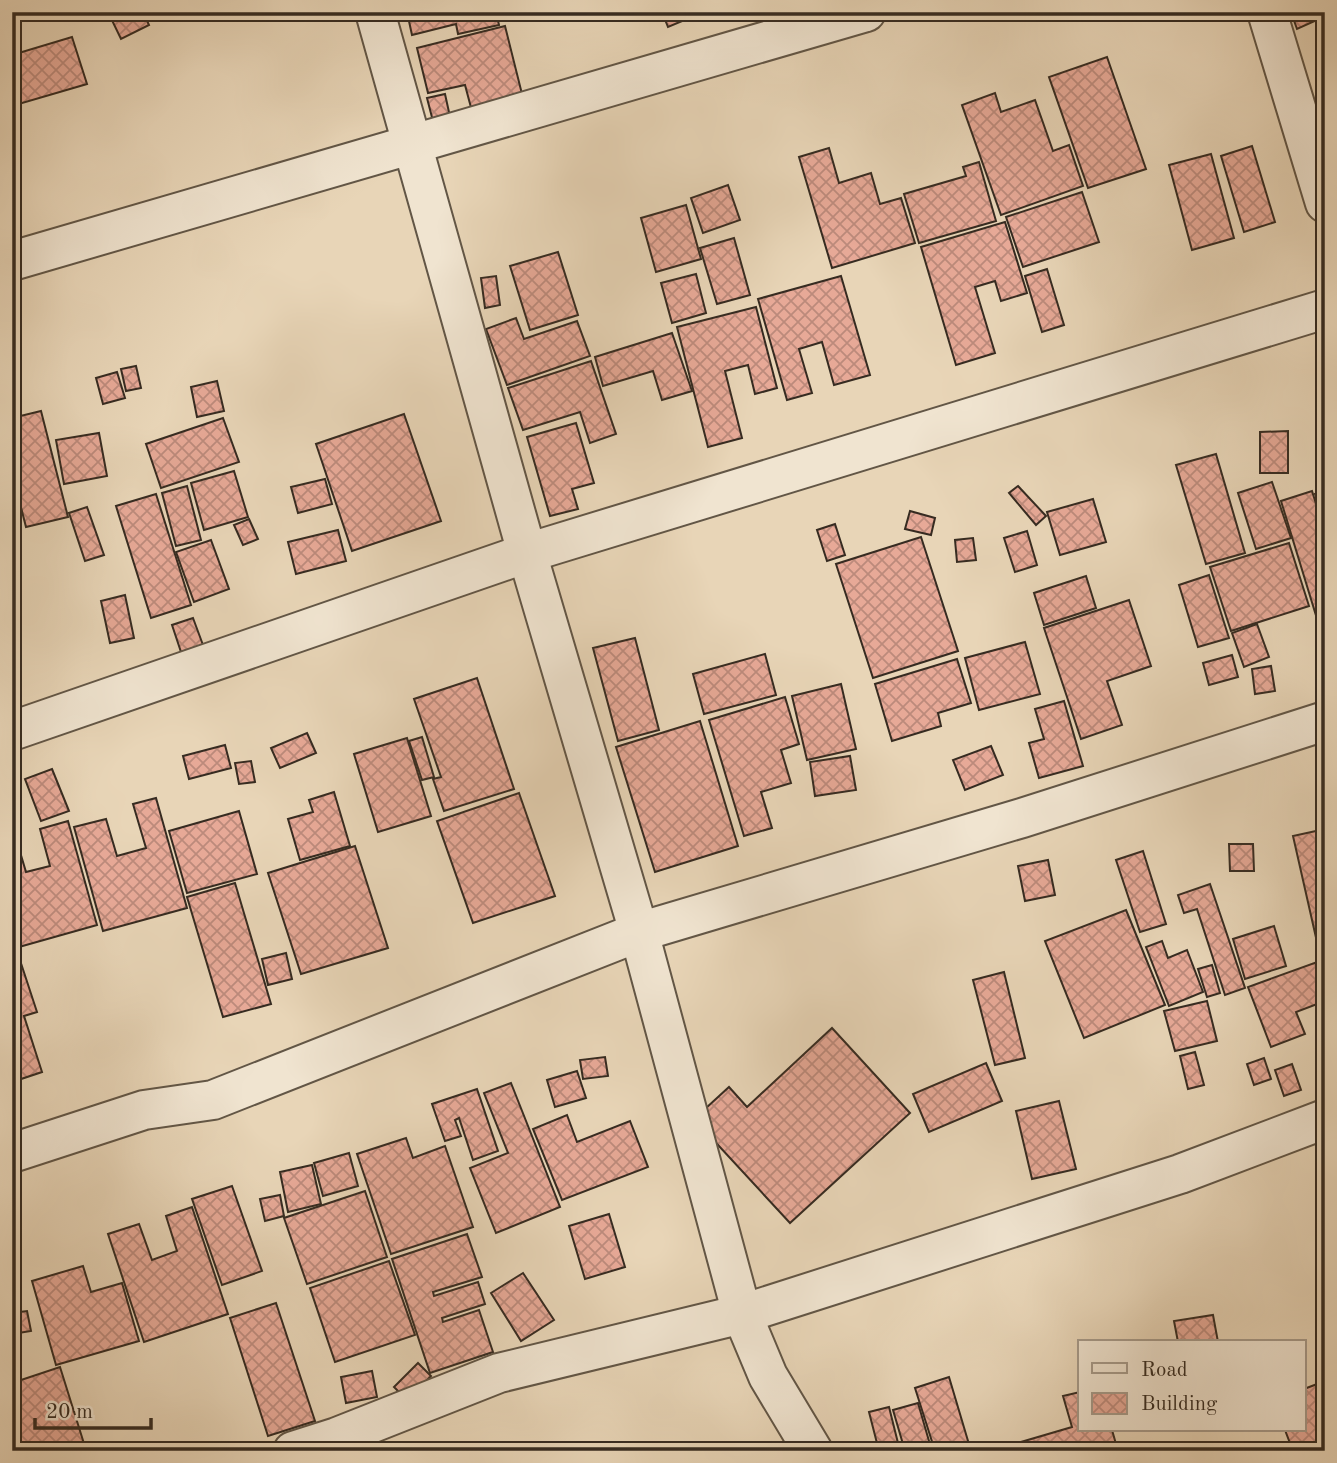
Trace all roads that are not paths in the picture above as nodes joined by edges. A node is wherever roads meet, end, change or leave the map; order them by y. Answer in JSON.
{"nodes":[{"id":1,"x":375,"y":12,"type":"edge"},
{"id":2,"x":866,"y":12,"type":"edge"},
{"id":3,"x":1267,"y":12,"type":"edge"},
{"id":4,"x":413,"y":146,"type":"junction"},
{"id":5,"x":1325,"y":203,"type":"edge"},
{"id":6,"x":12,"y":261,"type":"edge"},
{"id":7,"x":1325,"y":309,"type":"edge"},
{"id":8,"x":527,"y":553,"type":"junction"},
{"id":9,"x":1325,"y":721,"type":"edge"},
{"id":10,"x":12,"y":731,"type":"edge"},
{"id":11,"x":639,"y":932,"type":"junction"},
{"id":12,"x":1325,"y":1119,"type":"edge"},
{"id":13,"x":12,"y":1153,"type":"edge"},
{"id":14,"x":743,"y":1314,"type":"junction"},
{"id":15,"x":293,"y":1451,"type":"edge"},
{"id":16,"x":813,"y":1451,"type":"edge"}],
"edges":[{"from":1,"to":4,"type":"street"},
{"from":2,"to":4,"type":"street"},
{"from":3,"to":5,"type":"street"},
{"from":4,"to":6,"type":"street"},
{"from":4,"to":8,"type":"street"},
{"from":7,"to":8,"type":"street"},
{"from":8,"to":10,"type":"street"},
{"from":8,"to":11,"type":"street"},
{"from":9,"to":11,"type":"street"},
{"from":11,"to":13,"type":"street"},
{"from":11,"to":14,"type":"street"},
{"from":12,"to":14,"type":"street"},
{"from":14,"to":15,"type":"street"},
{"from":14,"to":16,"type":"street"}]}
